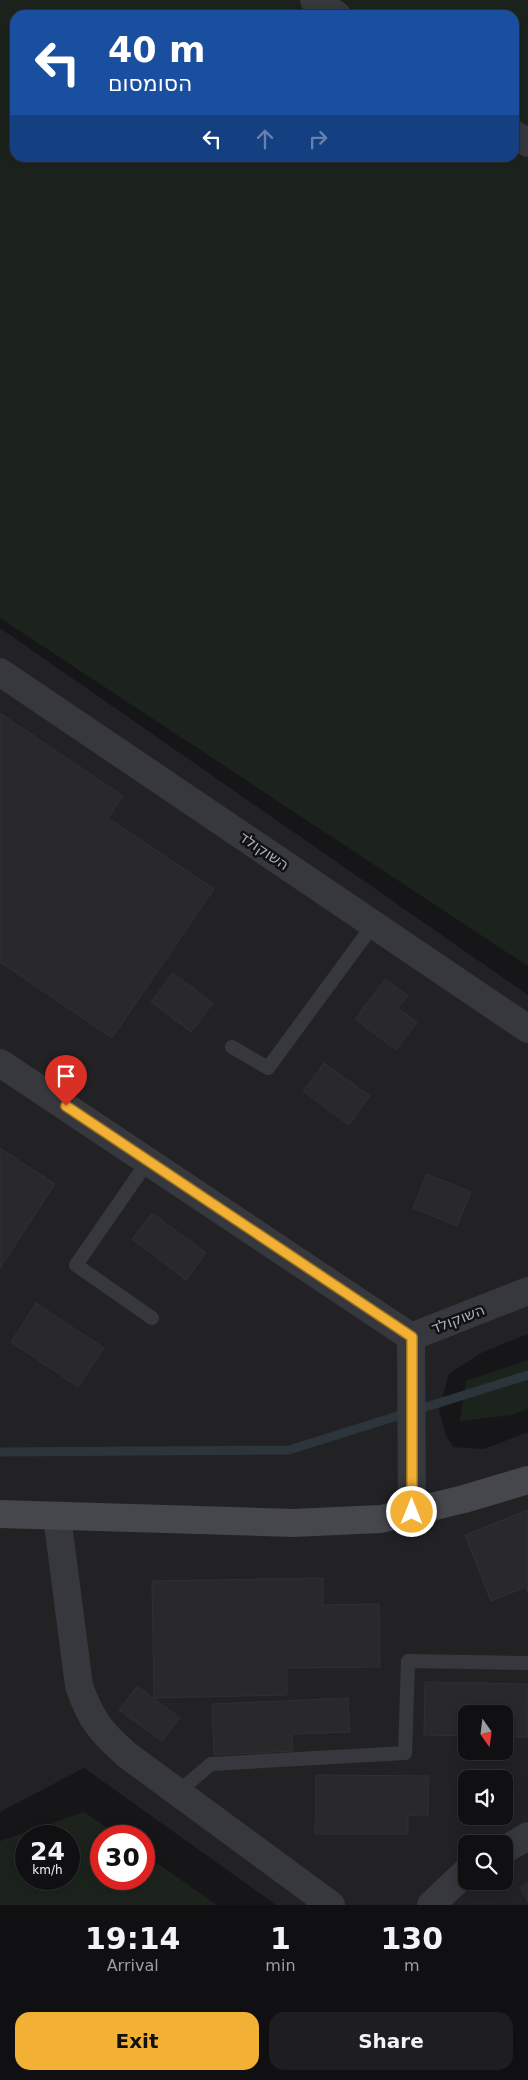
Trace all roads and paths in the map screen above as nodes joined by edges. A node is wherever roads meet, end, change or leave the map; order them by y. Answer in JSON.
{"nodes":[{"id":1,"x":314,"y":0,"type":"edge"},
{"id":2,"x":329,"y":10,"type":"edge"},
{"id":3,"x":0,"y":672,"type":"edge"},
{"id":4,"x":373,"y":925,"type":"junction"},
{"id":5,"x":528,"y":1029,"type":"edge"},
{"id":6,"x":232,"y":1047,"type":"dead end"},
{"id":7,"x":0,"y":1063,"type":"edge"},
{"id":8,"x":148,"y":1161,"type":"junction"},
{"id":9,"x":528,"y":1292,"type":"edge"},
{"id":10,"x":152,"y":1318,"type":"dead end"},
{"id":11,"x":412,"y":1337,"type":"junction"},
{"id":12,"x":528,"y":1480,"type":"edge"},
{"id":13,"x":412,"y":1512,"type":"junction"},
{"id":14,"x":0,"y":1514,"type":"edge"},
{"id":15,"x":57,"y":1516,"type":"junction"},
{"id":16,"x":528,"y":1662,"type":"edge"},
{"id":17,"x":178,"y":1792,"type":"junction"},
{"id":18,"x":528,"y":1836,"type":"edge"},
{"id":19,"x":513,"y":1845,"type":"edge"},
{"id":20,"x":458,"y":1880,"type":"edge"},
{"id":21,"x":331,"y":1905,"type":"edge"},
{"id":22,"x":431,"y":1905,"type":"edge"}],
"edges":[{"from":1,"to":2,"type":"street"},
{"from":3,"to":4,"type":"street","name":"השוקולד"},
{"from":4,"to":5,"type":"street","name":"השוקולד"},
{"from":4,"to":6,"type":"lane"},
{"from":7,"to":8,"type":"street"},
{"from":8,"to":10,"type":"lane"},
{"from":8,"to":11,"type":"street"},
{"from":9,"to":11,"type":"street","name":"השוקולד"},
{"from":11,"to":13,"type":"street","name":"השוקולד"},
{"from":12,"to":13,"type":"street"},
{"from":13,"to":15,"type":"street"},
{"from":14,"to":15,"type":"street"},
{"from":15,"to":17,"type":"street"},
{"from":16,"to":17,"type":"lane"},
{"from":17,"to":21,"type":"street"},
{"from":18,"to":19,"type":"street"},
{"from":20,"to":22,"type":"street"}]}
